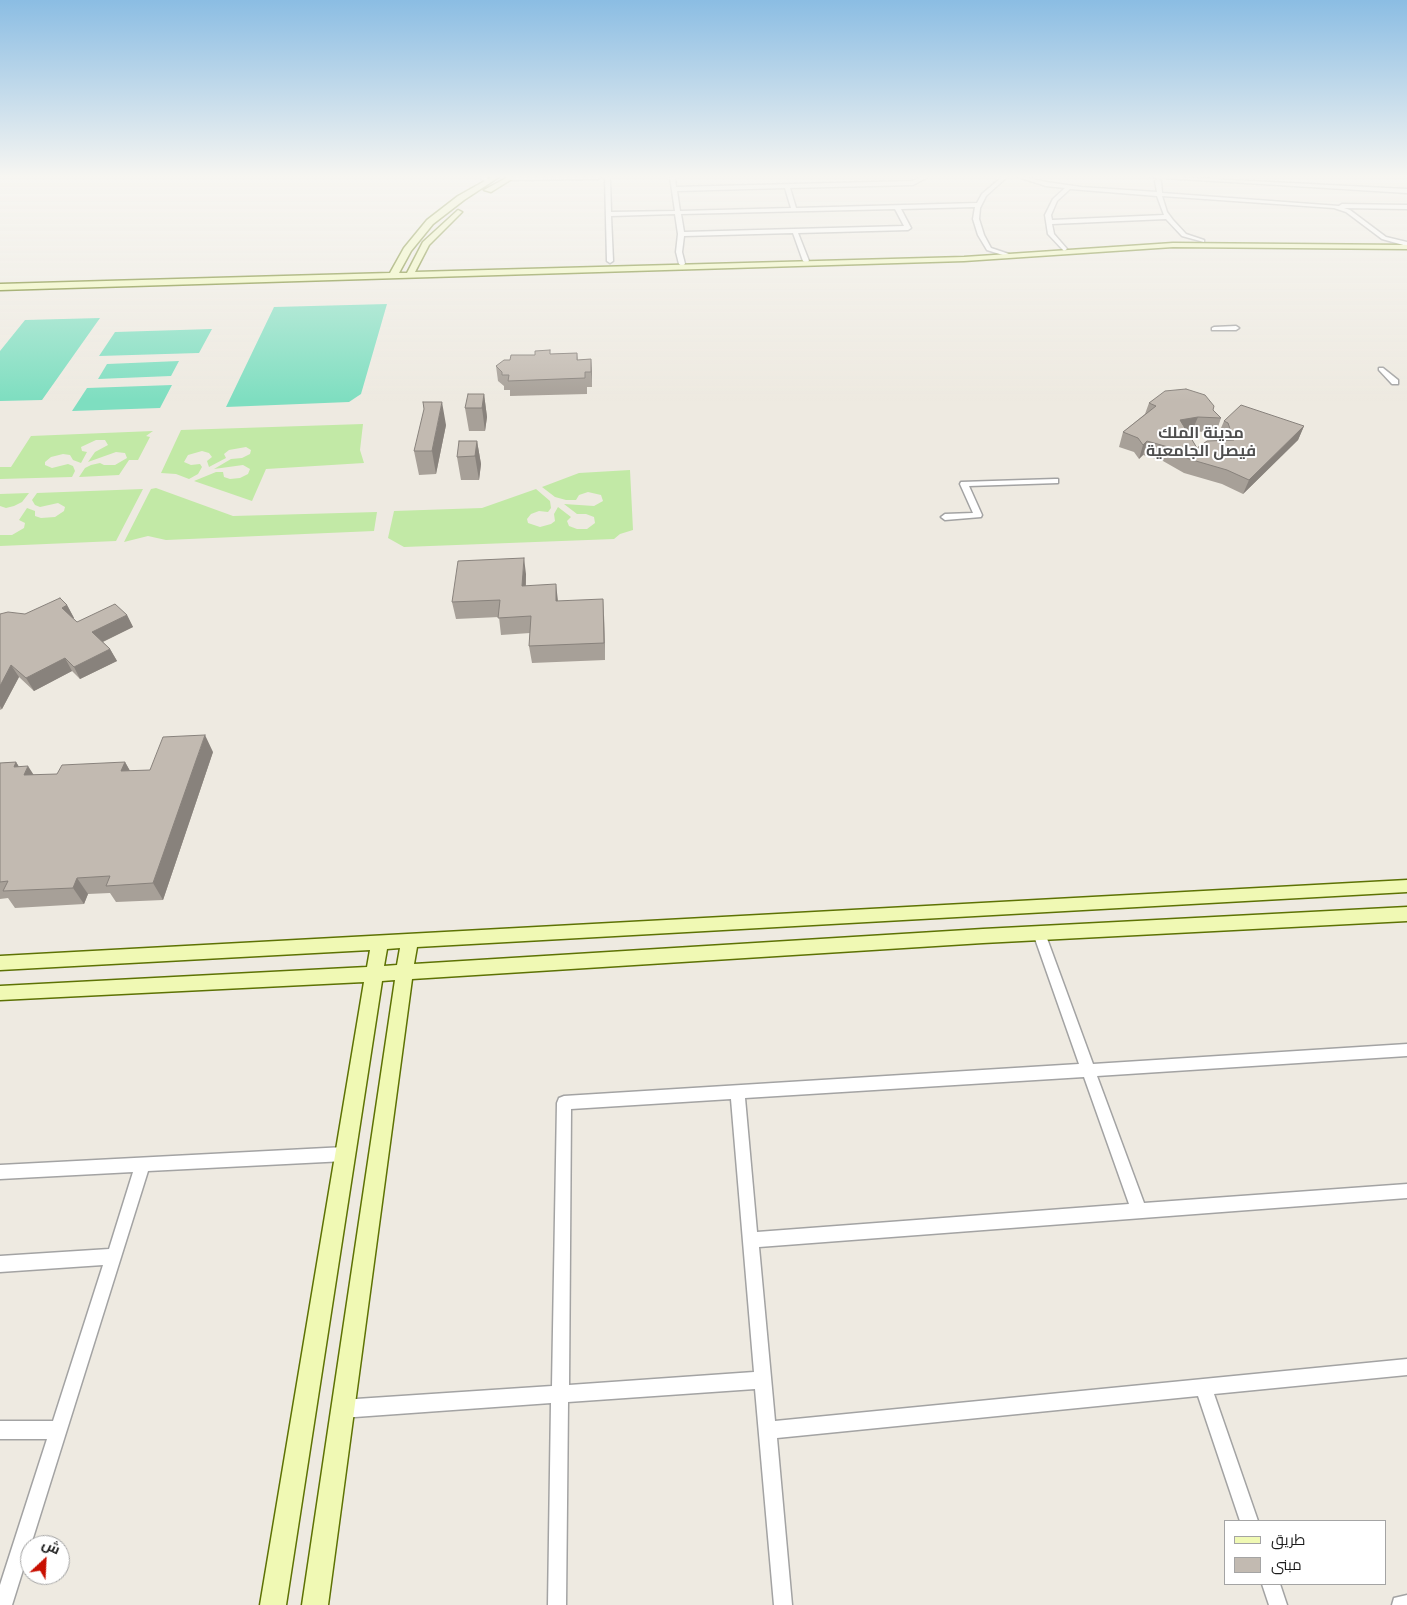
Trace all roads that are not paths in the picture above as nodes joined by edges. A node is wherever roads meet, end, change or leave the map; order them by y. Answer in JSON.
{"nodes":[{"id":1,"x":406,"y":252,"type":"edge"},
{"id":2,"x":422,"y":252,"type":"edge"},
{"id":3,"x":610,"y":252,"type":"edge"},
{"id":4,"x":679,"y":252,"type":"edge"},
{"id":5,"x":803,"y":252,"type":"edge"},
{"id":6,"x":987,"y":252,"type":"joint"},
{"id":7,"x":1030,"y":252,"type":"edge"},
{"id":8,"x":1070,"y":252,"type":"edge"},
{"id":9,"x":610,"y":261,"type":"dead end"},
{"id":10,"x":806,"y":261,"type":"junction"},
{"id":11,"x":682,"y":264,"type":"junction"},
{"id":12,"x":394,"y":274,"type":"junction"},
{"id":13,"x":410,"y":274,"type":"junction"},
{"id":14,"x":0,"y":285,"type":"edge"},
{"id":15,"x":1236,"y":328,"type":"dead end"},
{"id":16,"x":1214,"y":329,"type":"dead end"},
{"id":17,"x":1381,"y":369,"type":"dead end"},
{"id":18,"x":1395,"y":382,"type":"dead end"},
{"id":19,"x":1055,"y":481,"type":"dead end"},
{"id":20,"x":945,"y":517,"type":"dead end"},
{"id":21,"x":1407,"y":886,"type":"edge"},
{"id":22,"x":1407,"y":914,"type":"edge"},
{"id":23,"x":1039,"y":933,"type":"junction"},
{"id":24,"x":409,"y":942,"type":"junction"},
{"id":25,"x":379,"y":944,"type":"junction"},
{"id":26,"x":0,"y":963,"type":"edge"},
{"id":27,"x":405,"y":972,"type":"junction"},
{"id":28,"x":374,"y":974,"type":"junction"},
{"id":29,"x":0,"y":994,"type":"edge"},
{"id":30,"x":1407,"y":1050,"type":"edge"},
{"id":31,"x":1088,"y":1070,"type":"junction"},
{"id":32,"x":737,"y":1092,"type":"junction"},
{"id":33,"x":345,"y":1154,"type":"junction"},
{"id":34,"x":143,"y":1165,"type":"junction"},
{"id":35,"x":0,"y":1172,"type":"edge"},
{"id":36,"x":1407,"y":1191,"type":"edge"},
{"id":37,"x":1139,"y":1211,"type":"junction"},
{"id":38,"x":750,"y":1240,"type":"junction"},
{"id":39,"x":114,"y":1256,"type":"junction"},
{"id":40,"x":0,"y":1264,"type":"edge"},
{"id":41,"x":1407,"y":1367,"type":"edge"},
{"id":42,"x":763,"y":1380,"type":"junction"},
{"id":43,"x":1203,"y":1388,"type":"junction"},
{"id":44,"x":560,"y":1394,"type":"junction"},
{"id":45,"x":341,"y":1409,"type":"junction"},
{"id":46,"x":0,"y":1430,"type":"edge"},
{"id":47,"x":59,"y":1430,"type":"junction"},
{"id":48,"x":768,"y":1430,"type":"junction"},
{"id":49,"x":1250,"y":1520,"type":"edge"},
{"id":50,"x":1271,"y":1585,"type":"edge"},
{"id":51,"x":1407,"y":1604,"type":"edge"},
{"id":52,"x":3,"y":1605,"type":"edge"},
{"id":53,"x":273,"y":1605,"type":"edge"},
{"id":54,"x":315,"y":1605,"type":"edge"},
{"id":55,"x":557,"y":1605,"type":"edge"},
{"id":56,"x":783,"y":1605,"type":"edge"},
{"id":57,"x":1278,"y":1605,"type":"edge"},
{"id":58,"x":1401,"y":1605,"type":"edge"}],
"edges":[{"from":1,"to":12,"type":"main road"},
{"from":2,"to":13,"type":"main road"},
{"from":3,"to":9,"type":"street"},
{"from":4,"to":11,"type":"street"},
{"from":5,"to":10,"type":"street"},
{"from":6,"to":7,"type":"main road"},
{"from":6,"to":10,"type":"main road"},
{"from":8,"to":13,"type":"main road"},
{"from":10,"to":11,"type":"main road"},
{"from":11,"to":13,"type":"main road"},
{"from":12,"to":13,"type":"main road"},
{"from":12,"to":14,"type":"main road"},
{"from":15,"to":16,"type":"street"},
{"from":17,"to":18,"type":"street"},
{"from":19,"to":20,"type":"street"},
{"from":21,"to":24,"type":"main road"},
{"from":22,"to":23,"type":"main road"},
{"from":23,"to":27,"type":"main road"},
{"from":23,"to":31,"type":"street"},
{"from":24,"to":25,"type":"main road"},
{"from":24,"to":27,"type":"main road"},
{"from":25,"to":26,"type":"main road"},
{"from":25,"to":28,"type":"main road"},
{"from":27,"to":28,"type":"main road"},
{"from":27,"to":45,"type":"main road"},
{"from":28,"to":29,"type":"main road"},
{"from":28,"to":33,"type":"main road"},
{"from":30,"to":31,"type":"street"},
{"from":31,"to":32,"type":"street"},
{"from":31,"to":37,"type":"street"},
{"from":32,"to":38,"type":"street"},
{"from":32,"to":44,"type":"street"},
{"from":33,"to":34,"type":"street"},
{"from":33,"to":53,"type":"main road"},
{"from":34,"to":35,"type":"street"},
{"from":34,"to":39,"type":"street"},
{"from":36,"to":37,"type":"street"},
{"from":37,"to":38,"type":"street"},
{"from":38,"to":42,"type":"street"},
{"from":39,"to":40,"type":"street"},
{"from":39,"to":47,"type":"street"},
{"from":41,"to":43,"type":"street"},
{"from":42,"to":44,"type":"street"},
{"from":42,"to":48,"type":"street"},
{"from":43,"to":48,"type":"street"},
{"from":43,"to":49,"type":"street"},
{"from":44,"to":45,"type":"street"},
{"from":44,"to":55,"type":"street"},
{"from":45,"to":54,"type":"main road"},
{"from":46,"to":47,"type":"street"},
{"from":47,"to":52,"type":"street"},
{"from":48,"to":56,"type":"street"},
{"from":50,"to":57,"type":"street"},
{"from":51,"to":58,"type":"street"}]}
